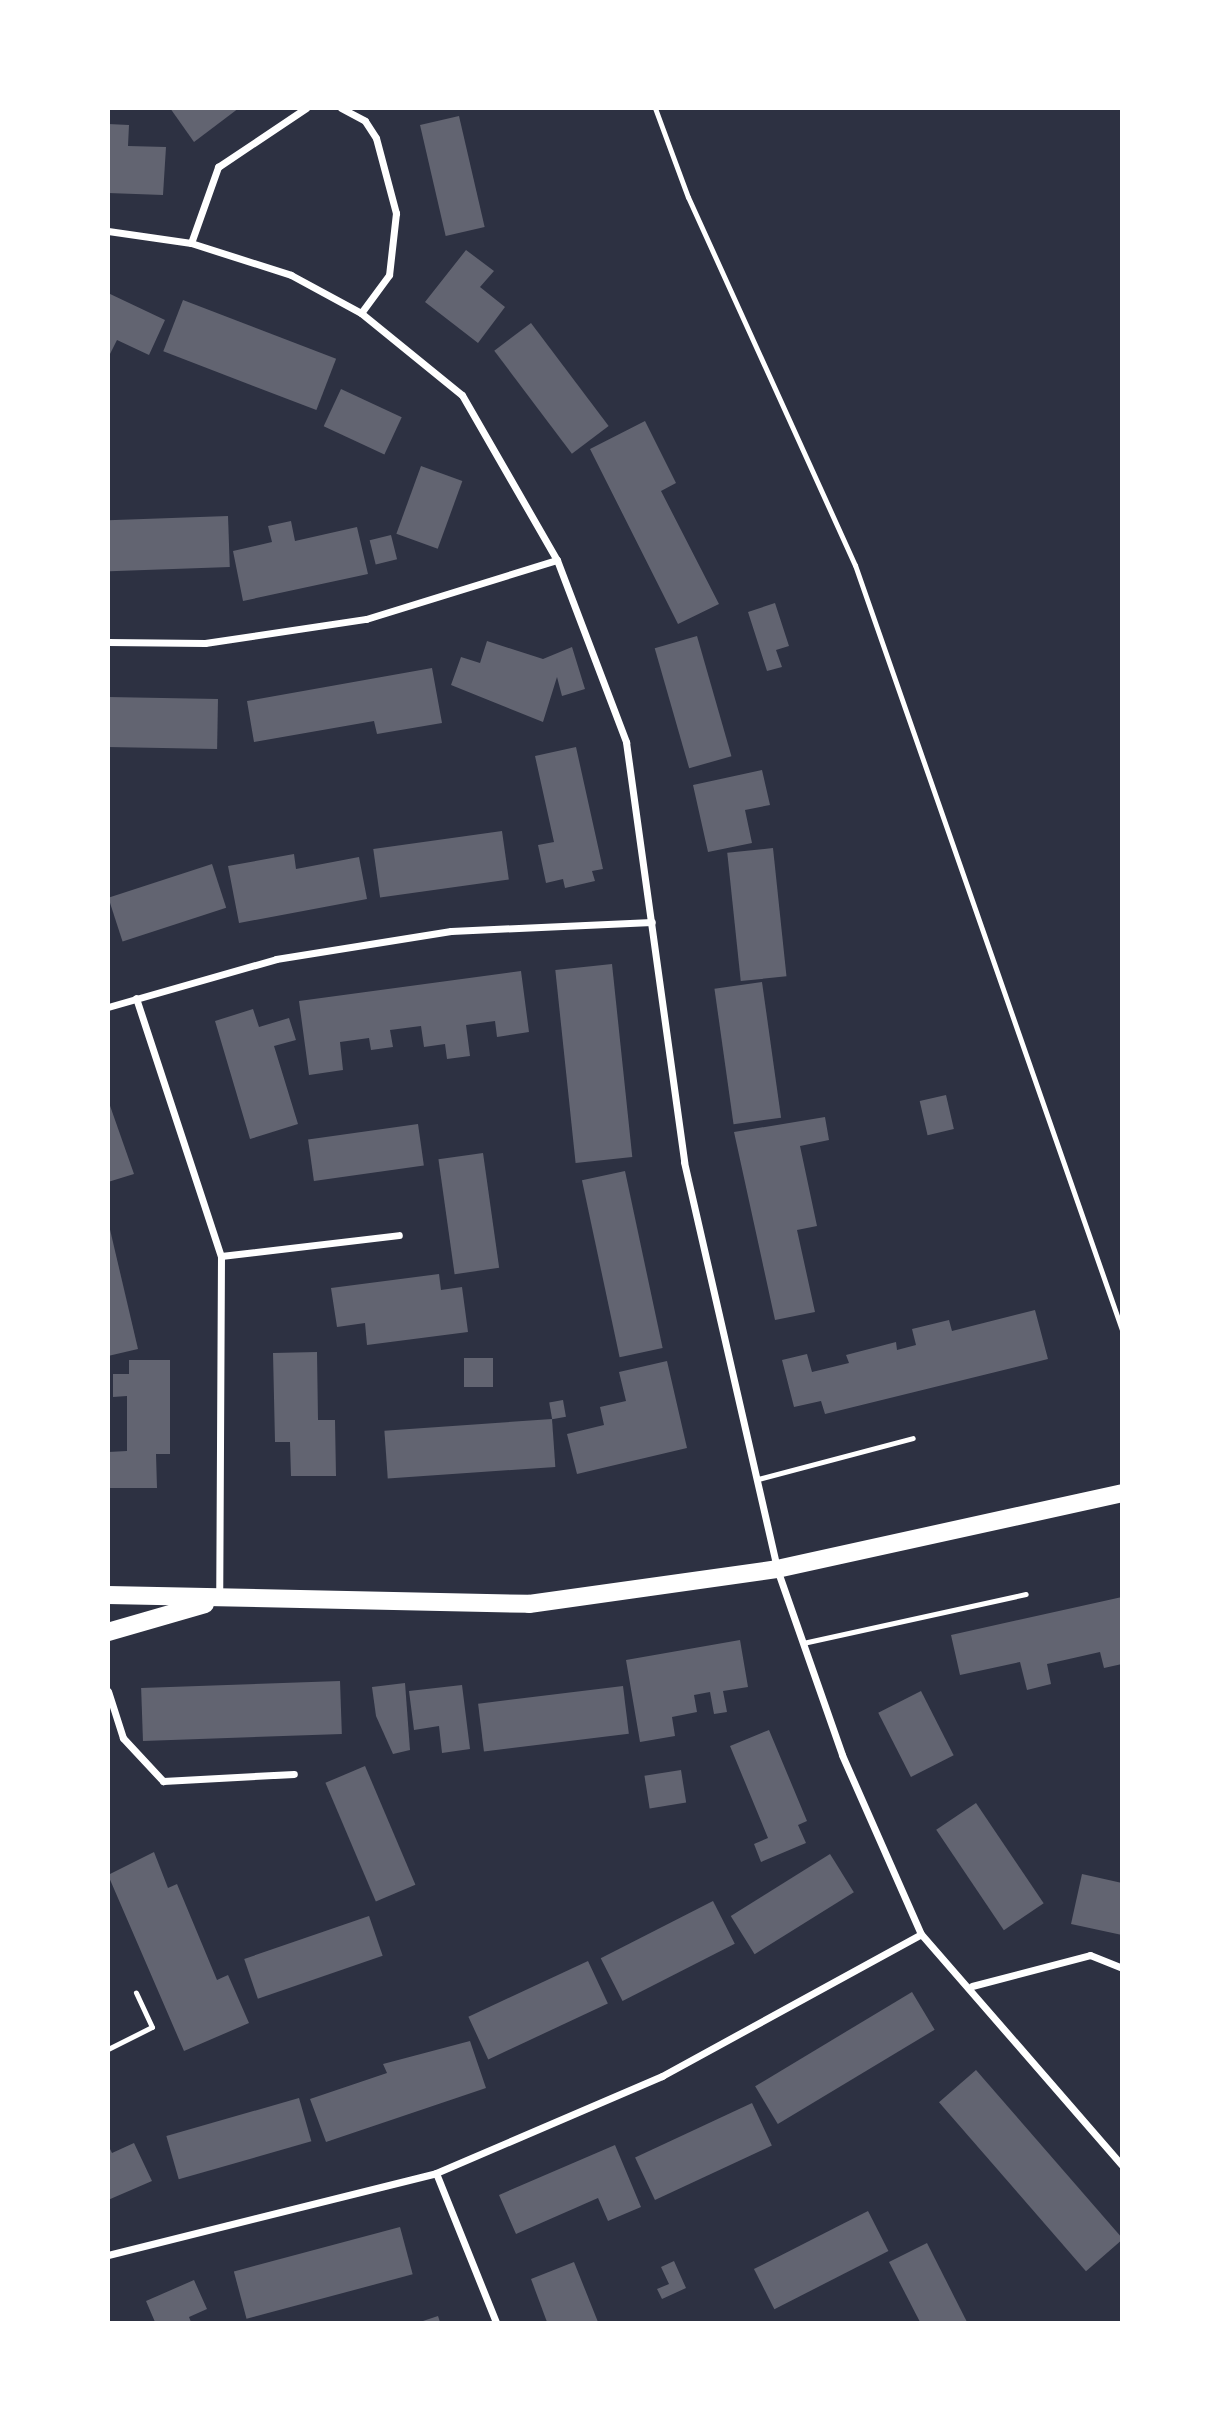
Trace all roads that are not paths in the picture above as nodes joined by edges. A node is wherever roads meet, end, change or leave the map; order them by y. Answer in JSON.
{"nodes":[{"id":1,"x":306,"y":108,"type":"edge"},
{"id":2,"x":341,"y":108,"type":"edge"},
{"id":3,"x":655,"y":108,"type":"edge"},
{"id":4,"x":108,"y":231,"type":"edge"},
{"id":5,"x":191,"y":243,"type":"junction"},
{"id":6,"x":361,"y":313,"type":"junction"},
{"id":7,"x":557,"y":560,"type":"junction"},
{"id":8,"x":108,"y":642,"type":"edge"},
{"id":9,"x":652,"y":922,"type":"junction"},
{"id":10,"x":136,"y":998,"type":"junction"},
{"id":11,"x":108,"y":1007,"type":"edge"},
{"id":12,"x":399,"y":1235,"type":"dead end"},
{"id":13,"x":221,"y":1256,"type":"junction"},
{"id":14,"x":1122,"y":1330,"type":"edge"},
{"id":15,"x":913,"y":1438,"type":"dead end"},
{"id":16,"x":758,"y":1479,"type":"junction"},
{"id":17,"x":1122,"y":1493,"type":"edge"},
{"id":18,"x":777,"y":1569,"type":"junction"},
{"id":19,"x":1026,"y":1594,"type":"dead end"},
{"id":20,"x":108,"y":1595,"type":"edge"},
{"id":21,"x":219,"y":1600,"type":"junction"},
{"id":22,"x":108,"y":1632,"type":"edge"},
{"id":23,"x":803,"y":1643,"type":"junction"},
{"id":24,"x":108,"y":1691,"type":"edge"},
{"id":25,"x":294,"y":1774,"type":"dead end"},
{"id":26,"x":921,"y":1934,"type":"junction"},
{"id":27,"x":1122,"y":1968,"type":"edge"},
{"id":28,"x":972,"y":1986,"type":"junction"},
{"id":29,"x":136,"y":1992,"type":"dead end"},
{"id":30,"x":108,"y":2049,"type":"edge"},
{"id":31,"x":1122,"y":2165,"type":"edge"},
{"id":32,"x":436,"y":2173,"type":"junction"},
{"id":33,"x":108,"y":2255,"type":"edge"},
{"id":34,"x":496,"y":2322,"type":"edge"}],
"edges":[{"from":1,"to":5,"type":"street"},
{"from":2,"to":6,"type":"street"},
{"from":3,"to":14,"type":"lane"},
{"from":4,"to":5,"type":"street"},
{"from":5,"to":6,"type":"street"},
{"from":6,"to":7,"type":"street"},
{"from":7,"to":8,"type":"street"},
{"from":7,"to":9,"type":"street"},
{"from":9,"to":10,"type":"street"},
{"from":9,"to":16,"type":"street"},
{"from":10,"to":11,"type":"street"},
{"from":10,"to":13,"type":"street"},
{"from":12,"to":13,"type":"street"},
{"from":13,"to":21,"type":"street"},
{"from":15,"to":16,"type":"lane"},
{"from":16,"to":18,"type":"street"},
{"from":17,"to":18,"type":"main road"},
{"from":18,"to":21,"type":"main road"},
{"from":18,"to":23,"type":"street"},
{"from":19,"to":23,"type":"lane"},
{"from":20,"to":21,"type":"main road"},
{"from":21,"to":22,"type":"main road"},
{"from":23,"to":26,"type":"street"},
{"from":24,"to":25,"type":"street"},
{"from":26,"to":28,"type":"street"},
{"from":26,"to":32,"type":"street"},
{"from":27,"to":28,"type":"street"},
{"from":28,"to":31,"type":"street"},
{"from":29,"to":30,"type":"lane"},
{"from":32,"to":33,"type":"street"},
{"from":32,"to":34,"type":"street"}]}
